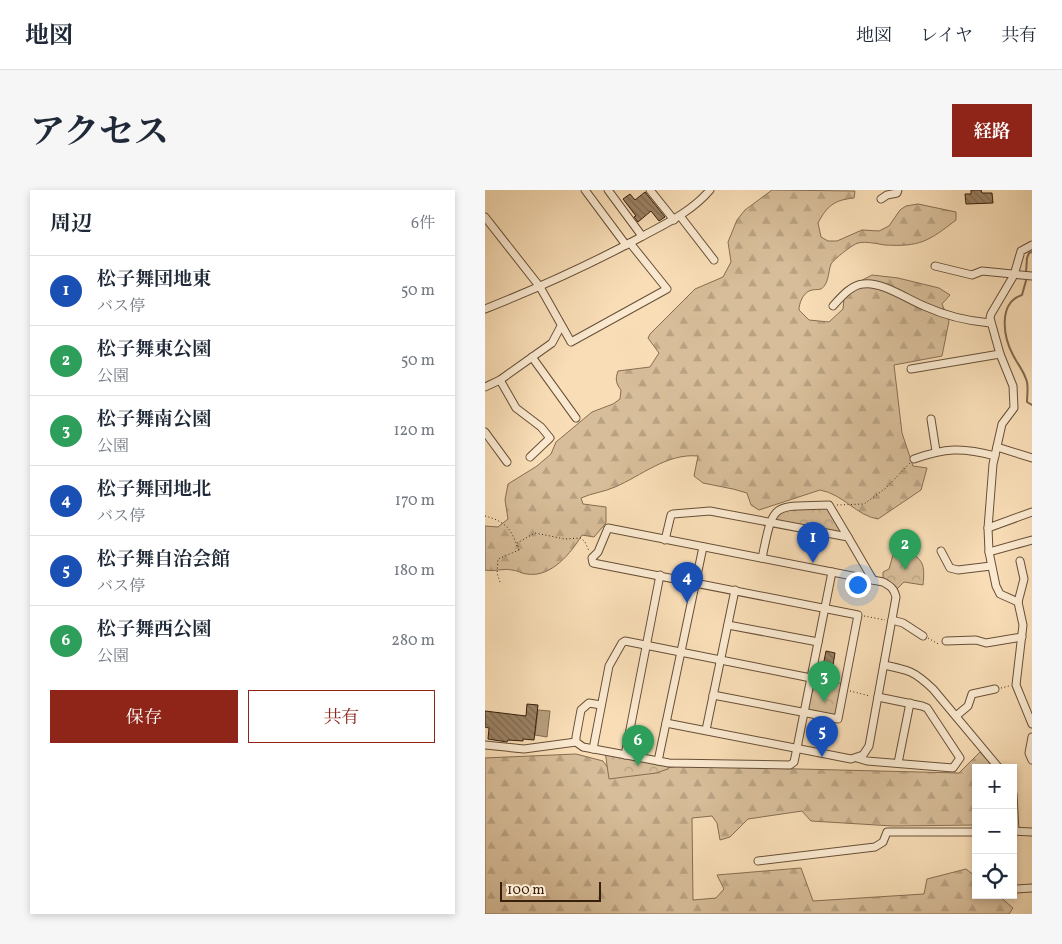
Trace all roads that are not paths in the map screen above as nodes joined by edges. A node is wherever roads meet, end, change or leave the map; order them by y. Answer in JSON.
{"nodes":[{"id":1,"x":585,"y":190,"type":"edge"},
{"id":2,"x":608,"y":190,"type":"edge"},
{"id":3,"x":650,"y":190,"type":"edge"},
{"id":4,"x":710,"y":190,"type":"edge"},
{"id":5,"x":898,"y":190,"type":"edge"},
{"id":6,"x":881,"y":199,"type":"dead end"},
{"id":7,"x":485,"y":217,"type":"edge"},
{"id":8,"x":677,"y":218,"type":"junction"},
{"id":9,"x":642,"y":236,"type":"junction"},
{"id":10,"x":628,"y":244,"type":"junction"},
{"id":11,"x":1032,"y":245,"type":"edge"},
{"id":12,"x":714,"y":260,"type":"dead end"},
{"id":13,"x":935,"y":266,"type":"dead end"},
{"id":14,"x":1014,"y":275,"type":"junction"},
{"id":15,"x":1032,"y":276,"type":"edge"},
{"id":16,"x":540,"y":287,"type":"junction"},
{"id":17,"x":833,"y":306,"type":"dead end"},
{"id":18,"x":485,"y":309,"type":"edge"},
{"id":19,"x":990,"y":323,"type":"junction"},
{"id":20,"x":561,"y":326,"type":"junction"},
{"id":21,"x":1000,"y":354,"type":"junction"},
{"id":22,"x":532,"y":357,"type":"junction"},
{"id":23,"x":911,"y":369,"type":"dead end"},
{"id":24,"x":500,"y":380,"type":"junction"},
{"id":25,"x":485,"y":387,"type":"edge"},
{"id":26,"x":576,"y":418,"type":"dead end"},
{"id":27,"x":931,"y":419,"type":"dead end"},
{"id":28,"x":485,"y":432,"type":"edge"},
{"id":29,"x":997,"y":447,"type":"junction"},
{"id":30,"x":936,"y":451,"type":"junction"},
{"id":31,"x":995,"y":456,"type":"junction"},
{"id":32,"x":530,"y":457,"type":"dead end"},
{"id":33,"x":1032,"y":458,"type":"edge"},
{"id":34,"x":913,"y":459,"type":"road end"},
{"id":35,"x":507,"y":462,"type":"dead end"},
{"id":36,"x":1032,"y":512,"type":"edge"},
{"id":37,"x":769,"y":522,"type":"junction"},
{"id":38,"x":988,"y":528,"type":"junction"},
{"id":39,"x":849,"y":538,"type":"junction"},
{"id":40,"x":665,"y":540,"type":"junction"},
{"id":41,"x":1032,"y":540,"type":"edge"},
{"id":42,"x":703,"y":546,"type":"junction"},
{"id":43,"x":941,"y":551,"type":"dead end"},
{"id":44,"x":989,"y":552,"type":"junction"},
{"id":45,"x":762,"y":558,"type":"junction"},
{"id":46,"x":1020,"y":562,"type":"dead end"},
{"id":47,"x":991,"y":566,"type":"junction"},
{"id":48,"x":832,"y":572,"type":"junction"},
{"id":49,"x":659,"y":575,"type":"junction"},
{"id":50,"x":873,"y":580,"type":"junction"},
{"id":51,"x":695,"y":582,"type":"junction"},
{"id":52,"x":735,"y":590,"type":"junction"},
{"id":53,"x":1018,"y":602,"type":"junction"},
{"id":54,"x":825,"y":608,"type":"junction"},
{"id":55,"x":892,"y":621,"type":"junction"},
{"id":56,"x":1032,"y":623,"type":"edge"},
{"id":57,"x":728,"y":625,"type":"junction"},
{"id":58,"x":1023,"y":625,"type":"junction"},
{"id":59,"x":923,"y":636,"type":"road end"},
{"id":60,"x":1022,"y":638,"type":"junction"},
{"id":61,"x":946,"y":641,"type":"road end"},
{"id":62,"x":818,"y":642,"type":"junction"},
{"id":63,"x":646,"y":645,"type":"junction"},
{"id":64,"x":681,"y":652,"type":"junction"},
{"id":65,"x":721,"y":660,"type":"junction"},
{"id":66,"x":884,"y":665,"type":"junction"},
{"id":67,"x":811,"y":678,"type":"junction"},
{"id":68,"x":995,"y":689,"type":"road end"},
{"id":69,"x":713,"y":695,"type":"junction"},
{"id":70,"x":878,"y":697,"type":"junction"},
{"id":71,"x":910,"y":704,"type":"junction"},
{"id":72,"x":601,"y":705,"type":"junction"},
{"id":73,"x":804,"y":713,"type":"junction"},
{"id":74,"x":956,"y":716,"type":"junction"},
{"id":75,"x":666,"y":723,"type":"junction"},
{"id":76,"x":1032,"y":724,"type":"edge"},
{"id":77,"x":706,"y":730,"type":"junction"},
{"id":78,"x":1032,"y":736,"type":"edge"},
{"id":79,"x":577,"y":742,"type":"junction"},
{"id":80,"x":485,"y":745,"type":"edge"},
{"id":81,"x":797,"y":748,"type":"junction"},
{"id":82,"x":593,"y":749,"type":"junction"},
{"id":83,"x":625,"y":755,"type":"junction"},
{"id":84,"x":857,"y":758,"type":"junction"},
{"id":85,"x":658,"y":760,"type":"junction"},
{"id":86,"x":1032,"y":760,"type":"edge"},
{"id":87,"x":898,"y":763,"type":"junction"},
{"id":88,"x":996,"y":764,"type":"edge"},
{"id":89,"x":1017,"y":831,"type":"edge"},
{"id":90,"x":972,"y":832,"type":"edge"},
{"id":91,"x":1032,"y":832,"type":"edge"},
{"id":92,"x":758,"y":861,"type":"dead end"},
{"id":93,"x":1032,"y":888,"type":"edge"},
{"id":94,"x":1017,"y":889,"type":"edge"}],
"edges":[{"from":1,"to":10,"type":"street"},
{"from":2,"to":9,"type":"street"},
{"from":3,"to":8,"type":"street"},
{"from":4,"to":8,"type":"street"},
{"from":5,"to":6,"type":"street"},
{"from":7,"to":16,"type":"street"},
{"from":8,"to":9,"type":"street"},
{"from":8,"to":12,"type":"street"},
{"from":9,"to":10,"type":"street"},
{"from":10,"to":16,"type":"street"},
{"from":10,"to":20,"type":"street"},
{"from":11,"to":14,"type":"street"},
{"from":13,"to":14,"type":"street"},
{"from":14,"to":15,"type":"street"},
{"from":14,"to":19,"type":"street"},
{"from":16,"to":18,"type":"street"},
{"from":16,"to":20,"type":"street"},
{"from":17,"to":19,"type":"street"},
{"from":19,"to":21,"type":"street"},
{"from":20,"to":22,"type":"street"},
{"from":21,"to":23,"type":"street"},
{"from":21,"to":29,"type":"street"},
{"from":22,"to":24,"type":"street"},
{"from":22,"to":26,"type":"street"},
{"from":24,"to":25,"type":"street"},
{"from":24,"to":32,"type":"street"},
{"from":27,"to":30,"type":"street"},
{"from":28,"to":35,"type":"street"},
{"from":29,"to":31,"type":"street"},
{"from":29,"to":33,"type":"street"},
{"from":30,"to":31,"type":"street"},
{"from":30,"to":34,"type":"street"},
{"from":31,"to":38,"type":"street"},
{"from":36,"to":38,"type":"street"},
{"from":37,"to":39,"type":"street"},
{"from":37,"to":39,"type":"street"},
{"from":37,"to":40,"type":"street"},
{"from":37,"to":45,"type":"street"},
{"from":38,"to":44,"type":"street"},
{"from":39,"to":50,"type":"street"},
{"from":40,"to":42,"type":"street"},
{"from":40,"to":49,"type":"street"},
{"from":41,"to":44,"type":"street"},
{"from":42,"to":45,"type":"street"},
{"from":42,"to":51,"type":"street"},
{"from":43,"to":47,"type":"street"},
{"from":44,"to":47,"type":"street"},
{"from":45,"to":48,"type":"street"},
{"from":46,"to":53,"type":"street"},
{"from":47,"to":53,"type":"street"},
{"from":48,"to":50,"type":"street"},
{"from":48,"to":54,"type":"street"},
{"from":49,"to":51,"type":"street"},
{"from":49,"to":63,"type":"street"},
{"from":50,"to":55,"type":"street"},
{"from":51,"to":52,"type":"street"},
{"from":51,"to":64,"type":"street"},
{"from":52,"to":54,"type":"street"},
{"from":52,"to":57,"type":"street"},
{"from":53,"to":58,"type":"street"},
{"from":54,"to":62,"type":"street"},
{"from":54,"to":73,"type":"street"},
{"from":55,"to":59,"type":"street"},
{"from":55,"to":66,"type":"street"},
{"from":56,"to":58,"type":"street"},
{"from":57,"to":62,"type":"street"},
{"from":57,"to":65,"type":"street"},
{"from":58,"to":60,"type":"street"},
{"from":60,"to":61,"type":"street"},
{"from":60,"to":76,"type":"street"},
{"from":62,"to":67,"type":"street"},
{"from":63,"to":64,"type":"street"},
{"from":63,"to":72,"type":"street"},
{"from":63,"to":83,"type":"street"},
{"from":64,"to":65,"type":"street"},
{"from":64,"to":75,"type":"street"},
{"from":65,"to":67,"type":"street"},
{"from":65,"to":69,"type":"street"},
{"from":66,"to":70,"type":"street"},
{"from":66,"to":74,"type":"street"},
{"from":67,"to":73,"type":"street"},
{"from":68,"to":74,"type":"street"},
{"from":69,"to":73,"type":"street"},
{"from":69,"to":77,"type":"street"},
{"from":70,"to":71,"type":"street"},
{"from":70,"to":84,"type":"street"},
{"from":71,"to":87,"type":"street"},
{"from":71,"to":87,"type":"street"},
{"from":72,"to":79,"type":"street"},
{"from":72,"to":82,"type":"street"},
{"from":73,"to":81,"type":"street"},
{"from":74,"to":88,"type":"street"},
{"from":75,"to":77,"type":"street"},
{"from":75,"to":85,"type":"street"},
{"from":77,"to":81,"type":"street"},
{"from":78,"to":86,"type":"street"},
{"from":79,"to":80,"type":"street"},
{"from":79,"to":82,"type":"street"},
{"from":81,"to":84,"type":"street"},
{"from":81,"to":85,"type":"street"},
{"from":82,"to":83,"type":"street"},
{"from":83,"to":85,"type":"street"},
{"from":84,"to":87,"type":"street"},
{"from":89,"to":91,"type":"street"},
{"from":90,"to":92,"type":"street"},
{"from":93,"to":94,"type":"street"}]}
